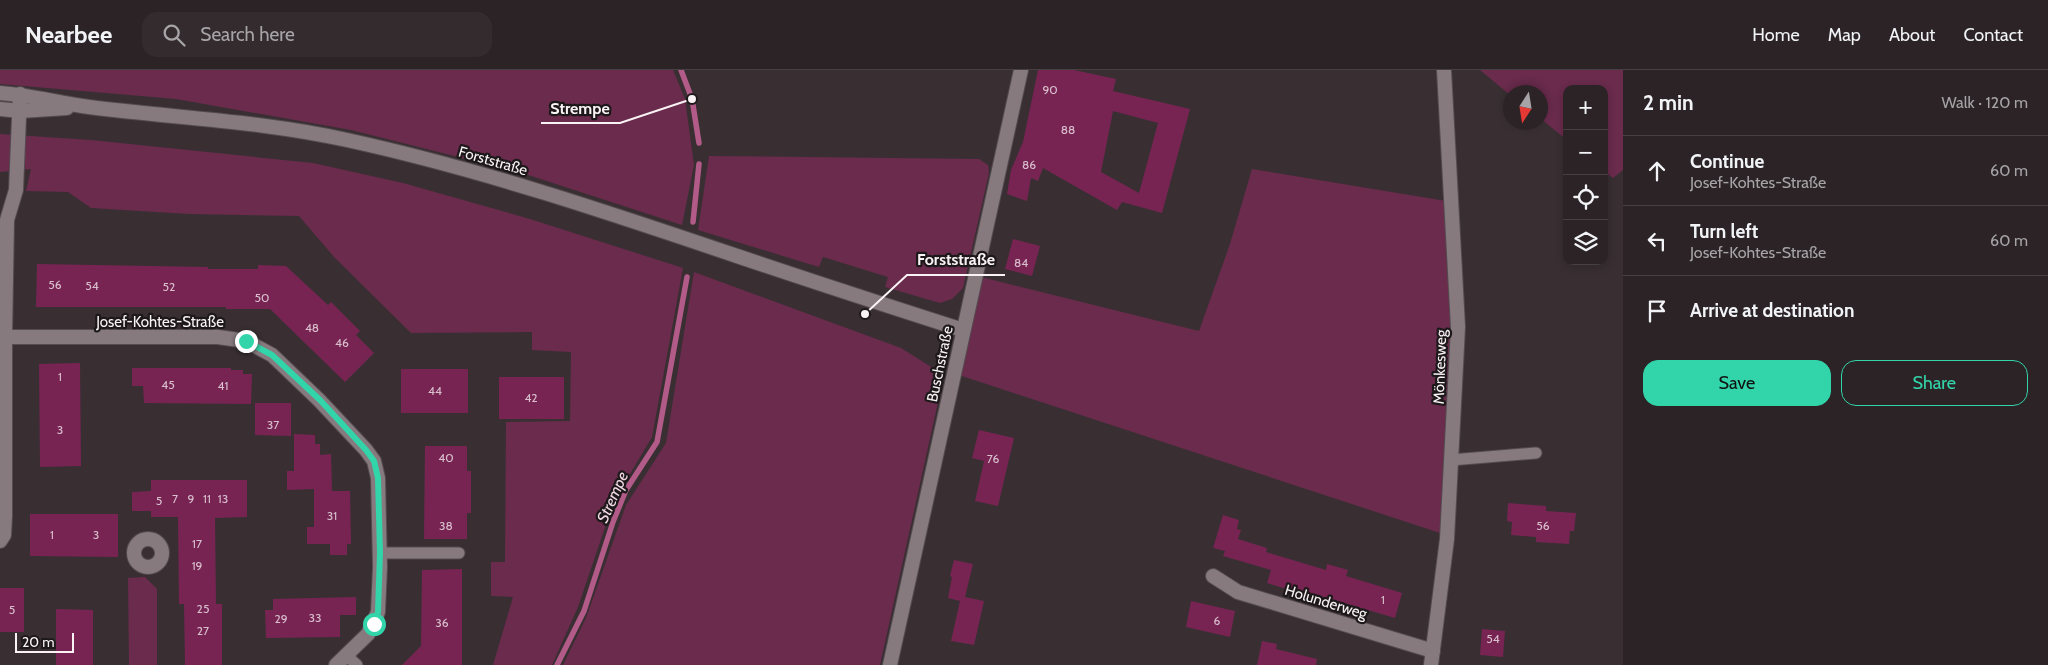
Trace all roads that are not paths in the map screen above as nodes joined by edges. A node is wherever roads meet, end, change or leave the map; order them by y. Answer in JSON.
{"nodes":[{"id":1,"x":1021,"y":70,"type":"edge"},
{"id":2,"x":1444,"y":70,"type":"edge"},
{"id":3,"x":0,"y":93,"type":"edge"},
{"id":4,"x":20,"y":94,"type":"junction"},
{"id":5,"x":87,"y":107,"type":"junction"},
{"id":6,"x":0,"y":109,"type":"edge"},
{"id":7,"x":20,"y":111,"type":"junction"},
{"id":8,"x":0,"y":200,"type":"edge"},
{"id":9,"x":7,"y":220,"type":"junction"},
{"id":10,"x":963,"y":330,"type":"junction"},
{"id":11,"x":3,"y":337,"type":"edge"},
{"id":12,"x":1536,"y":453,"type":"dead end"},
{"id":13,"x":1452,"y":460,"type":"junction"},
{"id":14,"x":0,"y":541,"type":"edge"},
{"id":15,"x":380,"y":553,"type":"junction"},
{"id":16,"x":459,"y":553,"type":"dead end"},
{"id":17,"x":1213,"y":576,"type":"dead end"},
{"id":18,"x":346,"y":655,"type":"junction"},
{"id":19,"x":1432,"y":658,"type":"edge"},
{"id":20,"x":336,"y":665,"type":"edge"},
{"id":21,"x":357,"y":665,"type":"edge"},
{"id":22,"x":890,"y":665,"type":"edge"}],
"edges":[{"from":1,"to":10,"type":"street","name":"Buschstraße"},
{"from":2,"to":13,"type":"street","name":"Mönkesweg"},
{"from":3,"to":4,"type":"street","name":"Forststraße"},
{"from":4,"to":5,"type":"street","name":"Forststraße"},
{"from":4,"to":7,"type":"street"},
{"from":5,"to":7,"type":"street","name":"Forststraße"},
{"from":5,"to":10,"type":"street","name":"Forststraße"},
{"from":6,"to":7,"type":"street","name":"Forststraße"},
{"from":7,"to":9,"type":"street"},
{"from":8,"to":9,"type":"street"},
{"from":9,"to":11,"type":"street"},
{"from":10,"to":22,"type":"street","name":"Buschstraße"},
{"from":11,"to":14,"type":"street"},
{"from":11,"to":15,"type":"street","name":"Josef-Kohtes-Straße"},
{"from":12,"to":13,"type":"lane"},
{"from":13,"to":19,"type":"street","name":"Mönkesweg"},
{"from":15,"to":16,"type":"lane"},
{"from":15,"to":18,"type":"street","name":"Josef-Kohtes-Straße"},
{"from":17,"to":19,"type":"street","name":"Holunderweg"},
{"from":18,"to":20,"type":"street","name":"Josef-Kohtes-Straße"},
{"from":18,"to":21,"type":"lane"}]}
